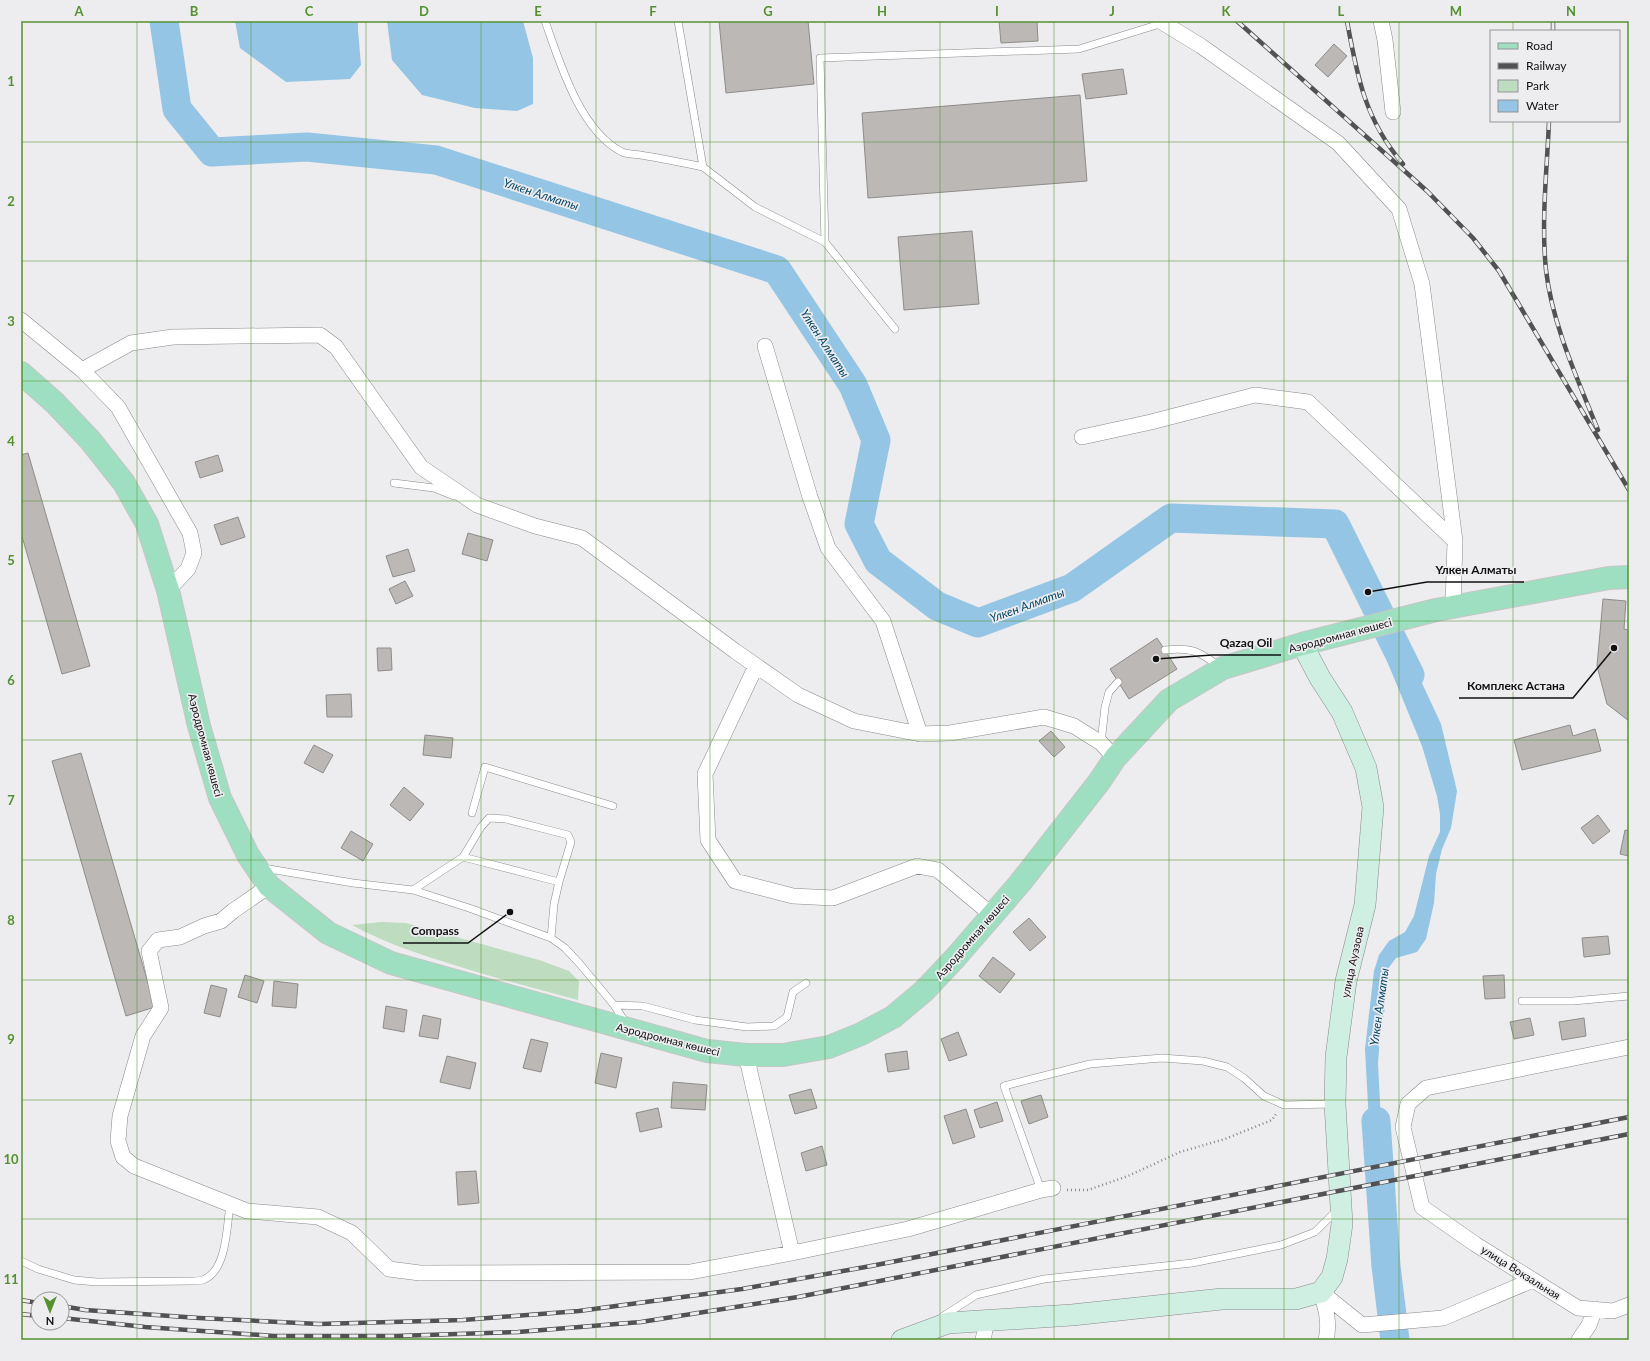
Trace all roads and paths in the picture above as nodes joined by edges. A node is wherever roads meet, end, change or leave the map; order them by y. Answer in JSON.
{"nodes":[{"id":1,"x":545,"y":21,"type":"edge"},
{"id":2,"x":678,"y":21,"type":"edge"},
{"id":3,"x":1381,"y":21,"type":"edge"},
{"id":4,"x":1162,"y":22,"type":"edge"},
{"id":5,"x":1393,"y":112,"type":"dead end"},
{"id":6,"x":703,"y":167,"type":"junction"},
{"id":7,"x":825,"y":242,"type":"junction"},
{"id":8,"x":21,"y":320,"type":"edge"},
{"id":9,"x":895,"y":329,"type":"dead end"},
{"id":10,"x":765,"y":346,"type":"dead end"},
{"id":11,"x":82,"y":370,"type":"junction"},
{"id":12,"x":21,"y":373,"type":"edge"},
{"id":13,"x":1082,"y":437,"type":"dead end"},
{"id":14,"x":394,"y":483,"type":"dead end"},
{"id":15,"x":477,"y":505,"type":"junction"},
{"id":16,"x":1455,"y":540,"type":"junction"},
{"id":17,"x":1629,"y":577,"type":"edge"},
{"id":18,"x":168,"y":590,"type":"junction"},
{"id":19,"x":1444,"y":608,"type":"junction"},
{"id":20,"x":1302,"y":644,"type":"junction"},
{"id":21,"x":1164,"y":650,"type":"dead end"},
{"id":22,"x":756,"y":666,"type":"junction"},
{"id":23,"x":1222,"y":668,"type":"junction"},
{"id":24,"x":1118,"y":682,"type":"dead end"},
{"id":25,"x":920,"y":734,"type":"junction"},
{"id":26,"x":1108,"y":751,"type":"junction"},
{"id":27,"x":613,"y":806,"type":"dead end"},
{"id":28,"x":472,"y":813,"type":"dead end"},
{"id":29,"x":463,"y":857,"type":"junction"},
{"id":30,"x":255,"y":867,"type":"junction"},
{"id":31,"x":559,"y":882,"type":"junction"},
{"id":32,"x":269,"y":886,"type":"junction"},
{"id":33,"x":413,"y":890,"type":"junction"},
{"id":34,"x":992,"y":915,"type":"junction"},
{"id":35,"x":551,"y":938,"type":"junction"},
{"id":36,"x":806,"y":983,"type":"dead end"},
{"id":37,"x":1629,"y":996,"type":"edge"},
{"id":38,"x":1522,"y":1001,"type":"dead end"},
{"id":39,"x":614,"y":1005,"type":"junction"},
{"id":40,"x":632,"y":1031,"type":"junction"},
{"id":41,"x":1629,"y":1047,"type":"edge"},
{"id":42,"x":746,"y":1055,"type":"junction"},
{"id":43,"x":1335,"y":1104,"type":"junction"},
{"id":44,"x":1284,"y":1105,"type":"junction"},
{"id":45,"x":1047,"y":1189,"type":"junction"},
{"id":46,"x":230,"y":1204,"type":"junction"},
{"id":47,"x":1341,"y":1206,"type":"junction"},
{"id":48,"x":792,"y":1253,"type":"junction"},
{"id":49,"x":21,"y":1261,"type":"edge"},
{"id":50,"x":1533,"y":1280,"type":"junction"},
{"id":51,"x":1321,"y":1292,"type":"junction"},
{"id":52,"x":1629,"y":1305,"type":"edge"},
{"id":53,"x":1595,"y":1309,"type":"junction"},
{"id":54,"x":987,"y":1320,"type":"junction"},
{"id":55,"x":908,"y":1338,"type":"edge"},
{"id":56,"x":983,"y":1340,"type":"edge"},
{"id":57,"x":1326,"y":1340,"type":"edge"},
{"id":58,"x":1579,"y":1340,"type":"edge"}],
"edges":[{"from":1,"to":6,"type":"lane"},
{"from":2,"to":6,"type":"lane"},
{"from":3,"to":5,"type":"street"},
{"from":4,"to":7,"type":"lane"},
{"from":4,"to":16,"type":"street"},
{"from":6,"to":7,"type":"lane"},
{"from":7,"to":9,"type":"lane"},
{"from":8,"to":11,"type":"street"},
{"from":10,"to":25,"type":"street"},
{"from":11,"to":15,"type":"street"},
{"from":11,"to":18,"type":"street"},
{"from":12,"to":18,"type":"main road","name":"Аэродромная көшесі"},
{"from":13,"to":16,"type":"street"},
{"from":14,"to":15,"type":"lane"},
{"from":15,"to":22,"type":"street"},
{"from":16,"to":19,"type":"street"},
{"from":17,"to":19,"type":"main road","name":"Аэродромная көшесі"},
{"from":18,"to":30,"type":"main road","name":"Аэродромная көшесі"},
{"from":19,"to":20,"type":"main road","name":"Аэродромная көшесі"},
{"from":20,"to":23,"type":"main road","name":"Аэродромная көшесі"},
{"from":20,"to":43,"type":"main road","name":"улица Ауэзова"},
{"from":21,"to":23,"type":"lane"},
{"from":22,"to":25,"type":"street"},
{"from":22,"to":34,"type":"street"},
{"from":23,"to":26,"type":"main road","name":"Аэродромная көшесі"},
{"from":24,"to":26,"type":"lane"},
{"from":25,"to":26,"type":"street"},
{"from":26,"to":34,"type":"main road","name":"Аэродромная көшесі"},
{"from":27,"to":28,"type":"lane"},
{"from":29,"to":31,"type":"lane"},
{"from":29,"to":31,"type":"lane"},
{"from":29,"to":33,"type":"lane"},
{"from":30,"to":32,"type":"main road","name":"Аэродромная көшесі"},
{"from":30,"to":33,"type":"lane"},
{"from":31,"to":35,"type":"lane"},
{"from":32,"to":40,"type":"main road","name":"Аэродромная көшесі"},
{"from":32,"to":46,"type":"street"},
{"from":33,"to":35,"type":"lane"},
{"from":34,"to":42,"type":"main road","name":"Аэродромная көшесі"},
{"from":35,"to":39,"type":"lane"},
{"from":36,"to":39,"type":"lane"},
{"from":37,"to":38,"type":"lane"},
{"from":39,"to":40,"type":"lane"},
{"from":40,"to":42,"type":"main road","name":"Аэродромная көшесі"},
{"from":41,"to":50,"type":"street","name":"улица Вокзальная"},
{"from":42,"to":48,"type":"street"},
{"from":43,"to":44,"type":"lane"},
{"from":43,"to":47,"type":"main road","name":"улица Ауэзова"},
{"from":44,"to":45,"type":"path"},
{"from":44,"to":45,"type":"lane"},
{"from":45,"to":48,"type":"street"},
{"from":46,"to":48,"type":"street"},
{"from":46,"to":49,"type":"lane"},
{"from":47,"to":51,"type":"main road","name":"улица Ауэзова"},
{"from":47,"to":55,"type":"lane"},
{"from":50,"to":51,"type":"street"},
{"from":50,"to":53,"type":"street","name":"улица Вокзальная"},
{"from":51,"to":54,"type":"main road"},
{"from":51,"to":57,"type":"street"},
{"from":52,"to":53,"type":"street","name":"улица Вокзальная"},
{"from":53,"to":58,"type":"street"},
{"from":54,"to":55,"type":"main road"},
{"from":54,"to":56,"type":"street"}]}
